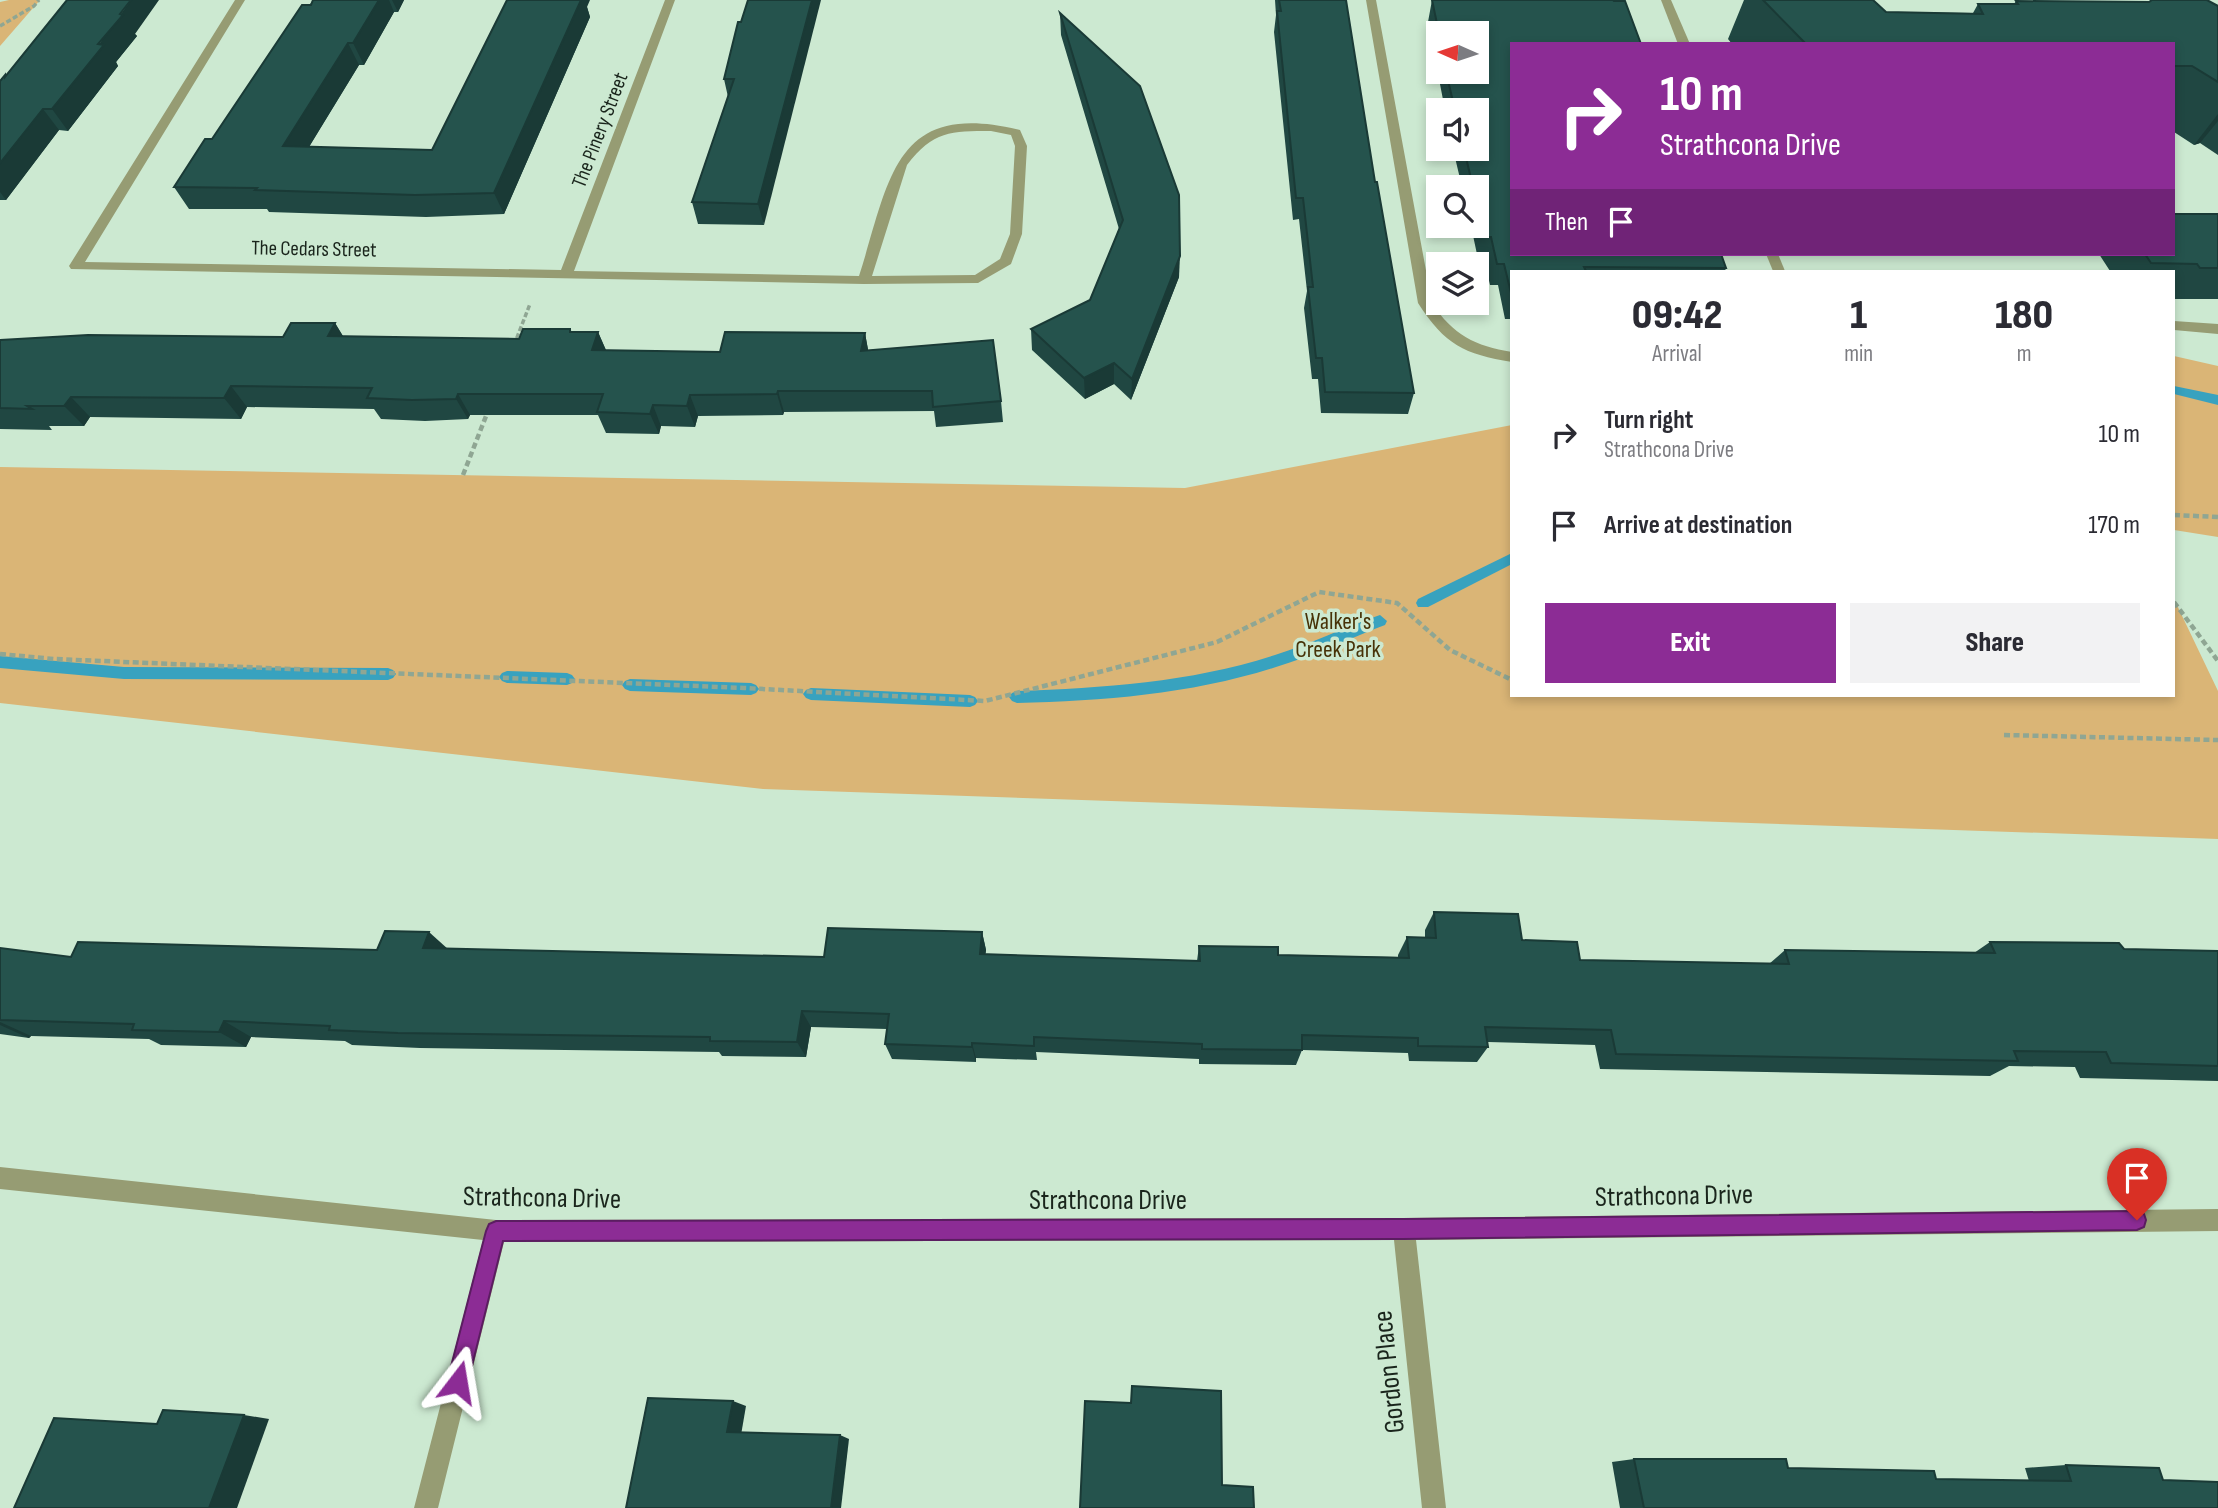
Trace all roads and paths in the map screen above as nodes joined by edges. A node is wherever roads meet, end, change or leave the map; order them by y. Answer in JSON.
{"nodes":[{"id":1,"x":39,"y":0,"type":"edge"},
{"id":2,"x":240,"y":0,"type":"edge"},
{"id":3,"x":670,"y":0,"type":"edge"},
{"id":4,"x":1371,"y":0,"type":"edge"},
{"id":5,"x":1666,"y":0,"type":"edge"},
{"id":6,"x":0,"y":26,"type":"edge"},
{"id":7,"x":1683,"y":42,"type":"edge"},
{"id":8,"x":541,"y":274,"type":"junction"},
{"id":9,"x":566,"y":274,"type":"junction"},
{"id":10,"x":864,"y":281,"type":"junction"},
{"id":11,"x":2175,"y":327,"type":"edge"},
{"id":12,"x":2218,"y":329,"type":"edge"},
{"id":13,"x":512,"y":349,"type":"edge"},
{"id":14,"x":1510,"y":357,"type":"edge"},
{"id":15,"x":493,"y":400,"type":"edge"},
{"id":16,"x":463,"y":475,"type":"dead end"},
{"id":17,"x":2175,"y":515,"type":"edge"},
{"id":18,"x":2218,"y":517,"type":"edge"},
{"id":19,"x":2175,"y":604,"type":"edge"},
{"id":20,"x":0,"y":654,"type":"edge"},
{"id":21,"x":2218,"y":661,"type":"edge"},
{"id":22,"x":1510,"y":679,"type":"edge"},
{"id":23,"x":2004,"y":735,"type":"dead end"},
{"id":24,"x":2218,"y":740,"type":"edge"},
{"id":25,"x":0,"y":1178,"type":"edge"},
{"id":26,"x":2218,"y":1220,"type":"edge"},
{"id":27,"x":1404,"y":1229,"type":"junction"},
{"id":28,"x":496,"y":1231,"type":"junction"},
{"id":29,"x":426,"y":1508,"type":"edge"},
{"id":30,"x":1434,"y":1508,"type":"edge"}],
"edges":[{"from":1,"to":6,"type":"path"},
{"from":2,"to":8,"type":"street","name":"The Cedars Street"},
{"from":3,"to":9,"type":"street","name":"The Pinery Street"},
{"from":4,"to":14,"type":"street"},
{"from":5,"to":7,"type":"street"},
{"from":8,"to":9,"type":"street","name":"The Cedars Street"},
{"from":8,"to":13,"type":"path"},
{"from":9,"to":10,"type":"street","name":"The Cedars Street"},
{"from":10,"to":10,"type":"street","name":"The Cedars Street"},
{"from":11,"to":12,"type":"street"},
{"from":15,"to":16,"type":"path"},
{"from":17,"to":18,"type":"path"},
{"from":19,"to":21,"type":"path"},
{"from":20,"to":22,"type":"path"},
{"from":23,"to":24,"type":"path"},
{"from":25,"to":28,"type":"street","name":"Strathcona Drive"},
{"from":26,"to":27,"type":"street","name":"Strathcona Drive"},
{"from":27,"to":28,"type":"street","name":"Strathcona Drive"},
{"from":27,"to":30,"type":"street","name":"Gordon Place"},
{"from":28,"to":29,"type":"street"}]}
